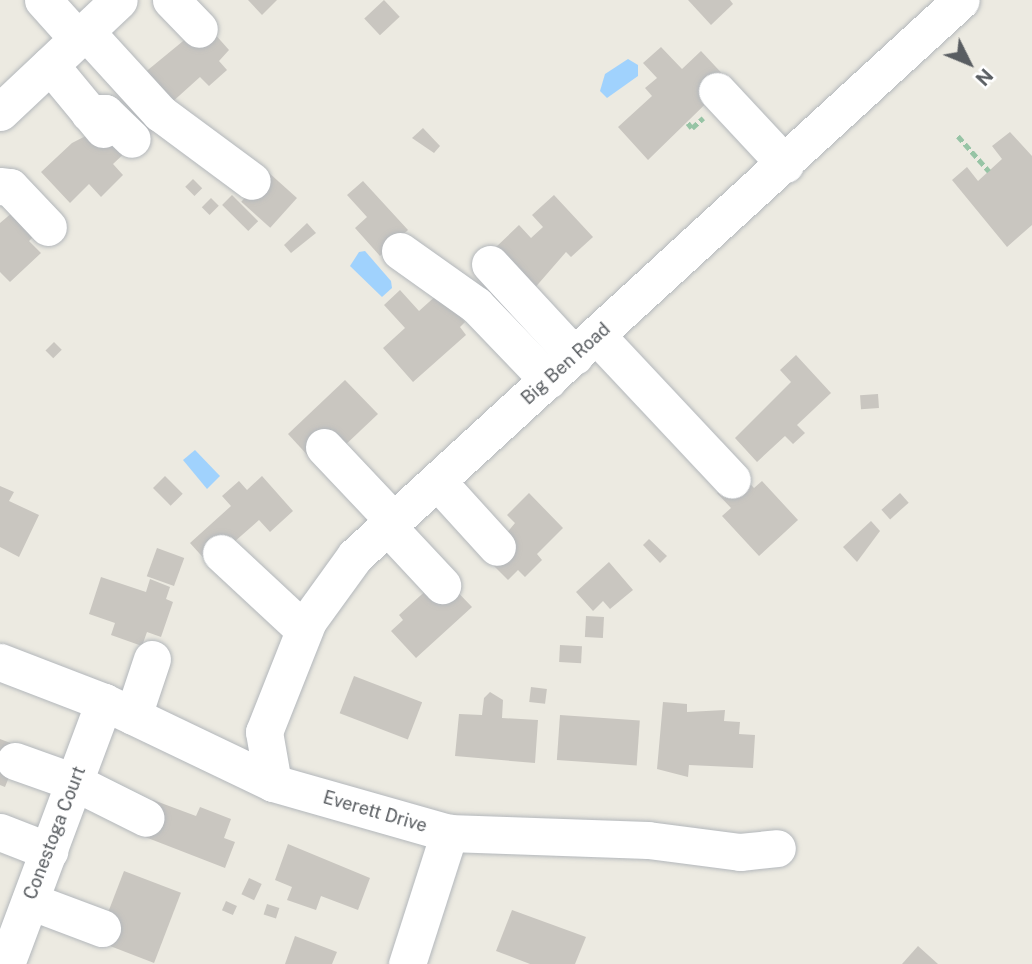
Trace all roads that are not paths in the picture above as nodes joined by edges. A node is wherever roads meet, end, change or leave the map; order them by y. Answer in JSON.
{"nodes":[{"id":1,"x":43,"y":0,"type":"edge"},
{"id":2,"x":120,"y":0,"type":"edge"},
{"id":3,"x":172,"y":0,"type":"edge"},
{"id":4,"x":961,"y":0,"type":"edge"},
{"id":5,"x":199,"y":29,"type":"dead end"},
{"id":6,"x":82,"y":36,"type":"junction"},
{"id":7,"x":50,"y":65,"type":"junction"},
{"id":8,"x":717,"y":91,"type":"dead end"},
{"id":9,"x":0,"y":112,"type":"edge"},
{"id":10,"x":108,"y":127,"type":"dead end"},
{"id":11,"x":785,"y":164,"type":"junction"},
{"id":12,"x":252,"y":181,"type":"dead end"},
{"id":13,"x":1,"y":202,"type":"edge"},
{"id":14,"x":48,"y":227,"type":"dead end"},
{"id":15,"x":400,"y":250,"type":"dead end"},
{"id":16,"x":490,"y":264,"type":"dead end"},
{"id":17,"x":586,"y":346,"type":"junction"},
{"id":18,"x":548,"y":380,"type":"junction"},
{"id":19,"x":324,"y":447,"type":"dead end"},
{"id":20,"x":732,"y":480,"type":"dead end"},
{"id":21,"x":437,"y":481,"type":"junction"},
{"id":22,"x":391,"y":524,"type":"junction"},
{"id":23,"x":498,"y":547,"type":"dead end"},
{"id":24,"x":221,"y":553,"type":"dead end"},
{"id":25,"x":442,"y":585,"type":"dead end"},
{"id":26,"x":304,"y":630,"type":"junction"},
{"id":27,"x":152,"y":659,"type":"dead end"},
{"id":28,"x":0,"y":662,"type":"edge"},
{"id":29,"x":119,"y":709,"type":"junction"},
{"id":30,"x":15,"y":761,"type":"dead end"},
{"id":31,"x":74,"y":782,"type":"junction"},
{"id":32,"x":273,"y":783,"type":"junction"},
{"id":33,"x":146,"y":818,"type":"dead end"},
{"id":34,"x":0,"y":832,"type":"edge"},
{"id":35,"x":449,"y":833,"type":"junction"},
{"id":36,"x":777,"y":848,"type":"dead end"},
{"id":37,"x":49,"y":851,"type":"junction"},
{"id":38,"x":30,"y":901,"type":"junction"},
{"id":39,"x":102,"y":928,"type":"dead end"},
{"id":40,"x":6,"y":964,"type":"edge"},
{"id":41,"x":407,"y":964,"type":"edge"}],
"edges":[{"from":1,"to":6,"type":"street"},
{"from":2,"to":6,"type":"street"},
{"from":3,"to":5,"type":"street"},
{"from":4,"to":11,"type":"street","name":"Big Ben Road"},
{"from":6,"to":7,"type":"street"},
{"from":6,"to":12,"type":"street"},
{"from":7,"to":9,"type":"street"},
{"from":7,"to":10,"type":"street"},
{"from":8,"to":11,"type":"street"},
{"from":11,"to":17,"type":"street","name":"Big Ben Road"},
{"from":13,"to":14,"type":"street"},
{"from":15,"to":18,"type":"street"},
{"from":16,"to":17,"type":"street"},
{"from":17,"to":18,"type":"street","name":"Big Ben Road"},
{"from":17,"to":20,"type":"street"},
{"from":18,"to":21,"type":"street","name":"Big Ben Road"},
{"from":19,"to":22,"type":"street"},
{"from":21,"to":22,"type":"street","name":"Big Ben Road"},
{"from":21,"to":23,"type":"street"},
{"from":22,"to":25,"type":"street"},
{"from":22,"to":26,"type":"street","name":"Big Ben Road"},
{"from":24,"to":26,"type":"street"},
{"from":26,"to":32,"type":"street","name":"Big Ben Road"},
{"from":27,"to":29,"type":"street","name":"Conestoga Court"},
{"from":28,"to":29,"type":"street","name":"Everett Drive"},
{"from":29,"to":31,"type":"street","name":"Conestoga Court"},
{"from":29,"to":32,"type":"street","name":"Everett Drive"},
{"from":30,"to":31,"type":"street"},
{"from":31,"to":33,"type":"street"},
{"from":31,"to":37,"type":"street","name":"Conestoga Court"},
{"from":32,"to":35,"type":"street","name":"Everett Drive"},
{"from":34,"to":37,"type":"street"},
{"from":35,"to":36,"type":"street","name":"Everett Drive"},
{"from":35,"to":41,"type":"street"},
{"from":37,"to":38,"type":"street","name":"Conestoga Court"},
{"from":38,"to":39,"type":"street"},
{"from":38,"to":40,"type":"street","name":"Conestoga Court"}]}
